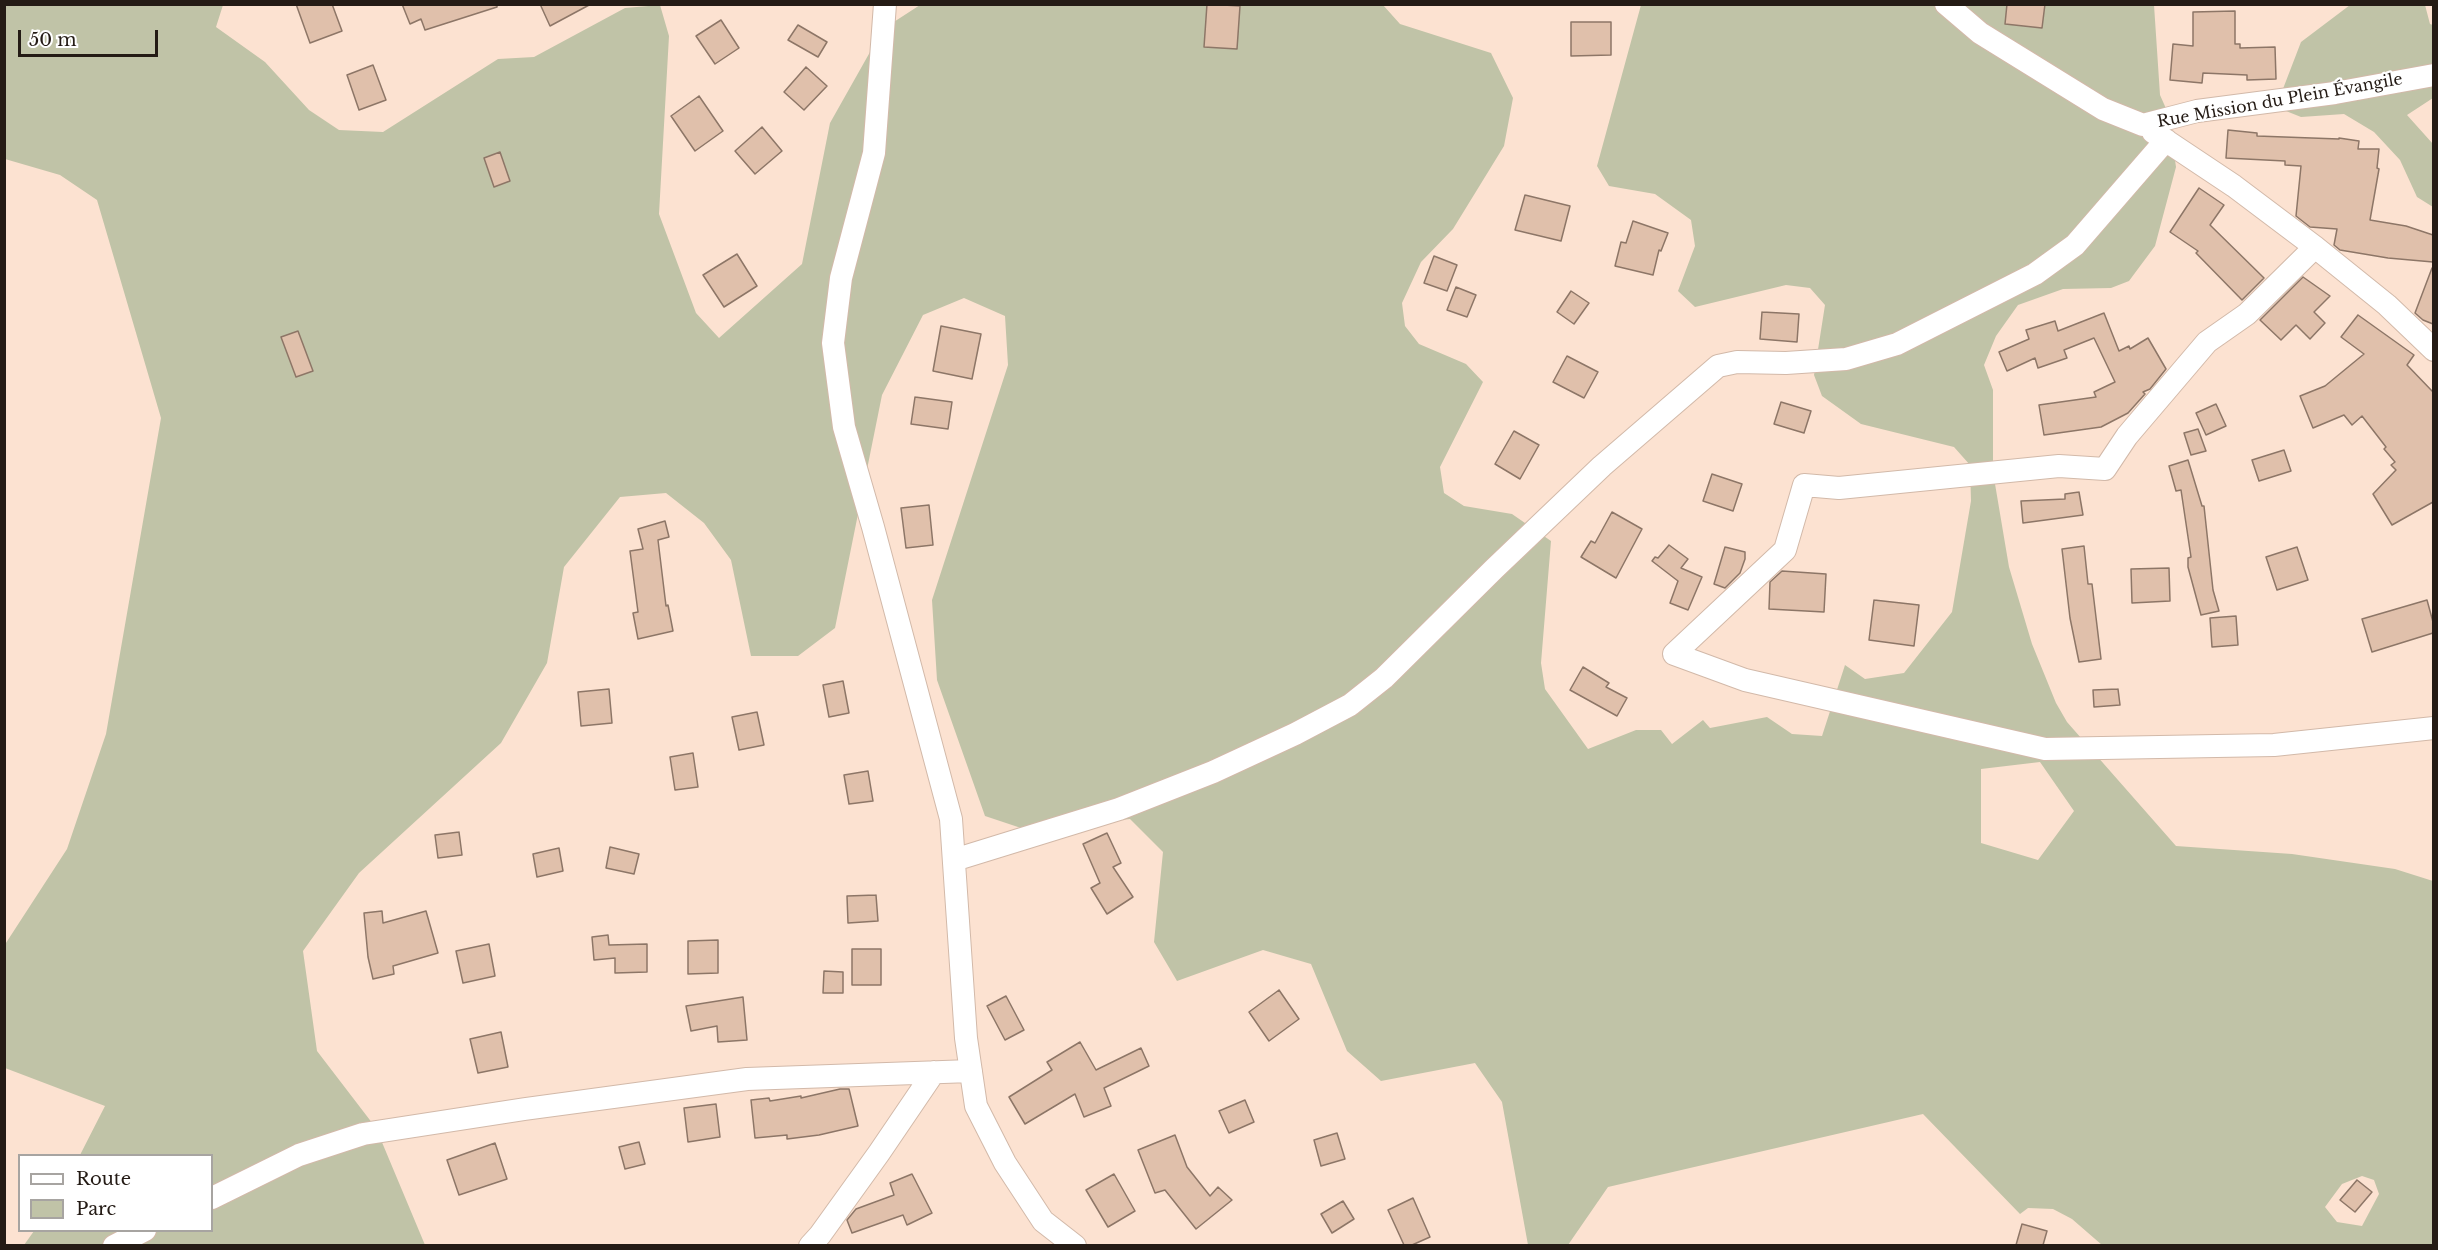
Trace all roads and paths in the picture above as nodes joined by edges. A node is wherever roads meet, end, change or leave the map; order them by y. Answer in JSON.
{"nodes":[{"id":1,"x":1946,"y":4,"type":"edge"},
{"id":2,"x":879,"y":7,"type":"edge"},
{"id":3,"x":2433,"y":75,"type":"edge"},
{"id":4,"x":2143,"y":125,"type":"junction"},
{"id":5,"x":2166,"y":140,"type":"junction"},
{"id":6,"x":2315,"y":247,"type":"junction"},
{"id":7,"x":2433,"y":350,"type":"edge"},
{"id":8,"x":2433,"y":728,"type":"edge"},
{"id":9,"x":954,"y":860,"type":"junction"},
{"id":10,"x":971,"y":1071,"type":"junction"},
{"id":11,"x":934,"y":1072,"type":"junction"},
{"id":12,"x":213,"y":1198,"type":"edge"},
{"id":13,"x":141,"y":1232,"type":"edge"},
{"id":14,"x":114,"y":1245,"type":"edge"},
{"id":15,"x":810,"y":1245,"type":"edge"},
{"id":16,"x":1074,"y":1245,"type":"edge"}],
"edges":[{"from":1,"to":4,"type":"street","name":"Rue Mission du Plein Évangile"},
{"from":2,"to":9,"type":"street"},
{"from":3,"to":4,"type":"street","name":"Rue Mission du Plein Évangile"},
{"from":4,"to":5,"type":"street"},
{"from":5,"to":6,"type":"street"},
{"from":5,"to":9,"type":"street"},
{"from":6,"to":7,"type":"street"},
{"from":6,"to":8,"type":"street"},
{"from":9,"to":10,"type":"street"},
{"from":10,"to":11,"type":"street"},
{"from":10,"to":16,"type":"street"},
{"from":11,"to":12,"type":"street"},
{"from":11,"to":15,"type":"street"},
{"from":13,"to":14,"type":"street"}]}
